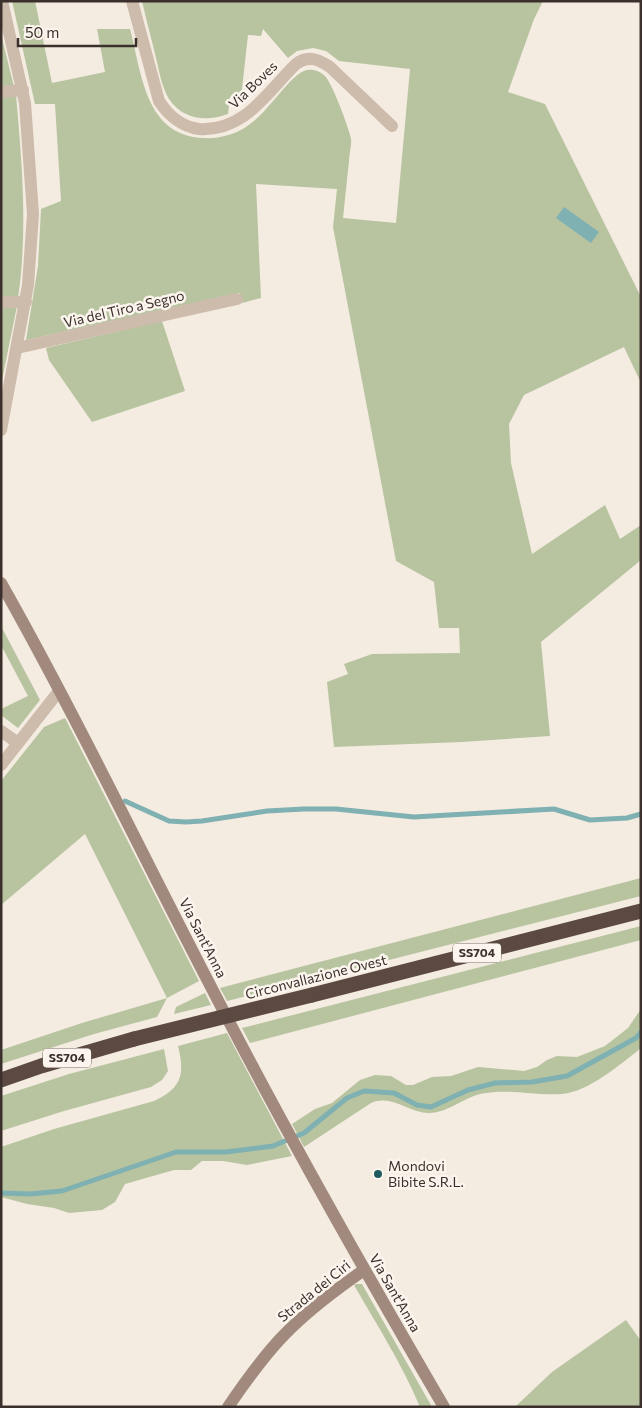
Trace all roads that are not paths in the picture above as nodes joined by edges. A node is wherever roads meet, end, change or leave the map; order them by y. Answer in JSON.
{"nodes":[{"id":1,"x":2,"y":1,"type":"edge"},
{"id":2,"x":132,"y":1,"type":"edge"},
{"id":3,"x":23,"y":90,"type":"junction"},
{"id":4,"x":1,"y":92,"type":"edge"},
{"id":5,"x":392,"y":126,"type":"dead end"},
{"id":6,"x":237,"y":299,"type":"dead end"},
{"id":7,"x":1,"y":302,"type":"edge"},
{"id":8,"x":26,"y":302,"type":"junction"},
{"id":9,"x":17,"y":348,"type":"junction"},
{"id":10,"x":1,"y":430,"type":"edge"},
{"id":11,"x":2,"y":584,"type":"edge"},
{"id":12,"x":59,"y":691,"type":"junction"},
{"id":13,"x":1,"y":731,"type":"edge"},
{"id":14,"x":18,"y":743,"type":"junction"},
{"id":15,"x":1,"y":765,"type":"edge"},
{"id":16,"x":641,"y":911,"type":"edge"},
{"id":17,"x":1,"y":1080,"type":"edge"},
{"id":18,"x":364,"y":1270,"type":"junction"},
{"id":19,"x":228,"y":1407,"type":"edge"},
{"id":20,"x":444,"y":1407,"type":"edge"}],
"edges":[{"from":1,"to":3,"type":"street"},
{"from":2,"to":5,"type":"street","name":"Via Boves"},
{"from":3,"to":4,"type":"street"},
{"from":3,"to":8,"type":"street"},
{"from":6,"to":9,"type":"street","name":"Via del Tiro a Segno"},
{"from":7,"to":8,"type":"street"},
{"from":8,"to":9,"type":"street"},
{"from":9,"to":10,"type":"street"},
{"from":11,"to":12,"type":"street","name":"Via Sant'Anna"},
{"from":12,"to":14,"type":"street"},
{"from":12,"to":18,"type":"street","name":"Via Sant'Anna"},
{"from":13,"to":14,"type":"street"},
{"from":14,"to":15,"type":"street"},
{"from":16,"to":17,"type":"highway","name":"Circonvallazione Ovest","number":"SS704","bridge":true},
{"from":18,"to":19,"type":"street","name":"Strada dei Ciri"},
{"from":18,"to":20,"type":"street","name":"Via Sant'Anna"}]}
